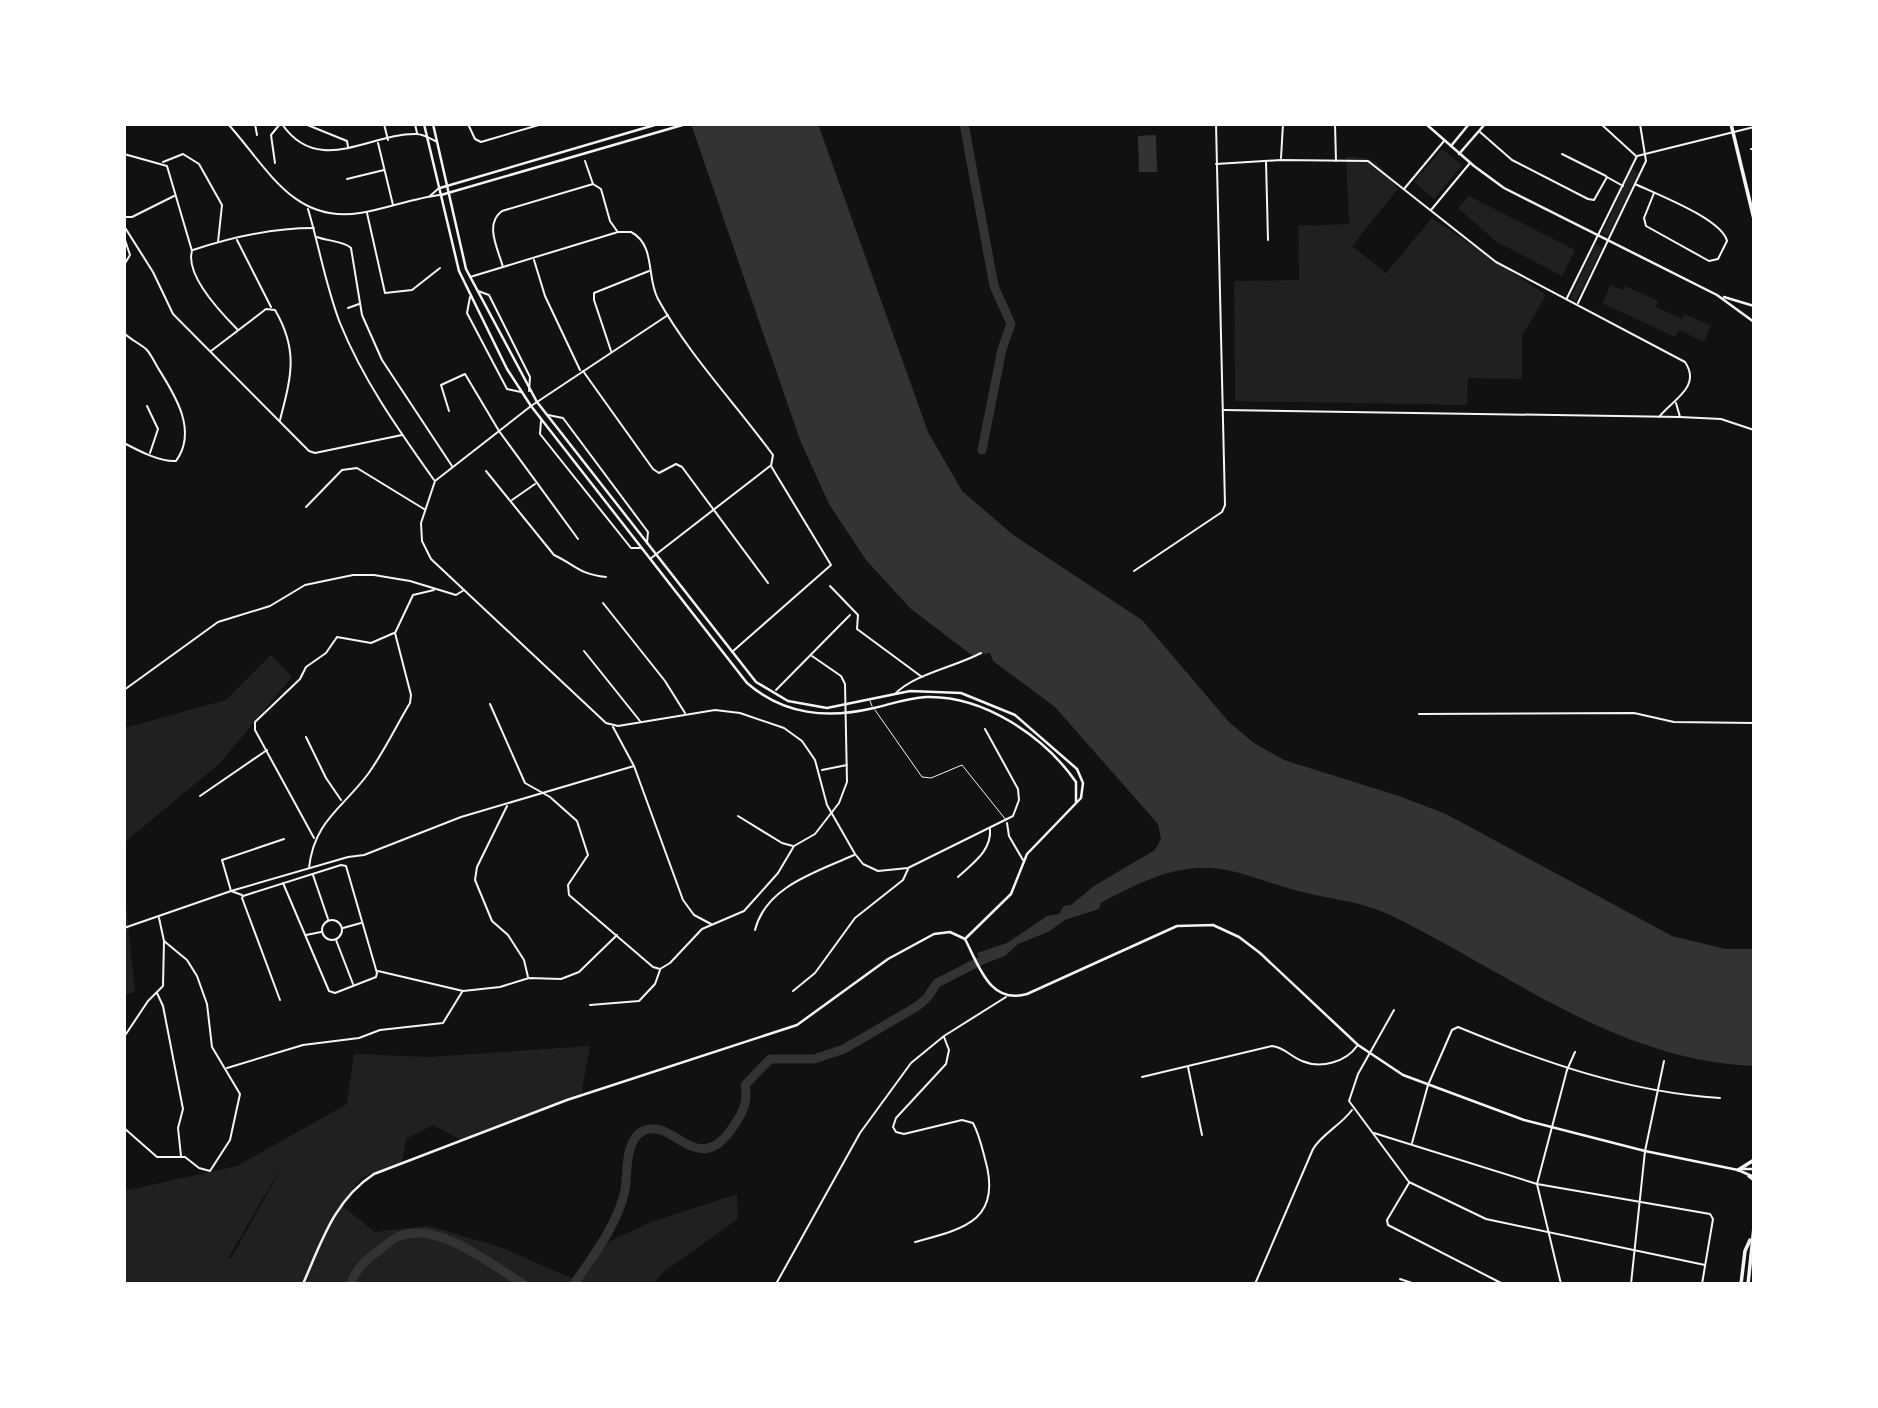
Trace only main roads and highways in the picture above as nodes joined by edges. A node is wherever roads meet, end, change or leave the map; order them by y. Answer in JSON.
{"nodes":[{"id":1,"x":424,"y":124,"type":"edge"},
{"id":2,"x":433,"y":124,"type":"edge"},
{"id":3,"x":658,"y":124,"type":"edge"},
{"id":4,"x":685,"y":124,"type":"edge"},
{"id":5,"x":1426,"y":124,"type":"edge"},
{"id":6,"x":1469,"y":124,"type":"edge"},
{"id":7,"x":1485,"y":124,"type":"edge"},
{"id":8,"x":1731,"y":124,"type":"edge"},
{"id":9,"x":1450,"y":147,"type":"junction"},
{"id":10,"x":1459,"y":154,"type":"junction"},
{"id":11,"x":448,"y":186,"type":"junction"},
{"id":12,"x":439,"y":188,"type":"junction"},
{"id":13,"x":450,"y":192,"type":"junction"},
{"id":14,"x":441,"y":195,"type":"junction"},
{"id":15,"x":1754,"y":219,"type":"edge"},
{"id":16,"x":1717,"y":295,"type":"junction"},
{"id":17,"x":1754,"y":306,"type":"edge"},
{"id":18,"x":1754,"y":322,"type":"edge"},
{"id":19,"x":1076,"y":805,"type":"junction"},
{"id":20,"x":965,"y":939,"type":"junction"},
{"id":21,"x":1754,"y":1160,"type":"edge"},
{"id":22,"x":1754,"y":1169,"type":"edge"},
{"id":23,"x":1738,"y":1170,"type":"junction"},
{"id":24,"x":1752,"y":1178,"type":"edge"},
{"id":25,"x":1754,"y":1227,"type":"edge"},
{"id":26,"x":1751,"y":1238,"type":"junction"},
{"id":27,"x":1747,"y":1282,"type":"edge"},
{"id":28,"x":303,"y":1284,"type":"edge"},
{"id":29,"x":1741,"y":1284,"type":"edge"}],
"edges":[{"from":1,"to":12,"type":"main road"},
{"from":2,"to":11,"type":"main road"},
{"from":3,"to":11,"type":"main road"},
{"from":4,"to":13,"type":"main road"},
{"from":5,"to":9,"type":"main road"},
{"from":6,"to":9,"type":"main road"},
{"from":7,"to":10,"type":"main road"},
{"from":8,"to":15,"type":"main road"},
{"from":9,"to":10,"type":"main road"},
{"from":10,"to":16,"type":"main road"},
{"from":11,"to":12,"type":"main road"},
{"from":11,"to":13,"type":"main road"},
{"from":12,"to":14,"type":"main road"},
{"from":13,"to":14,"type":"main road"},
{"from":13,"to":19,"type":"main road"},
{"from":14,"to":19,"type":"main road"},
{"from":16,"to":17,"type":"main road"},
{"from":16,"to":18,"type":"main road"},
{"from":19,"to":20,"type":"main road"},
{"from":20,"to":23,"type":"main road"},
{"from":20,"to":28,"type":"main road"},
{"from":21,"to":23,"type":"main road"},
{"from":22,"to":23,"type":"main road"},
{"from":23,"to":24,"type":"main road"},
{"from":25,"to":26,"type":"main road"},
{"from":26,"to":27,"type":"main road"},
{"from":26,"to":29,"type":"main road"}]}
